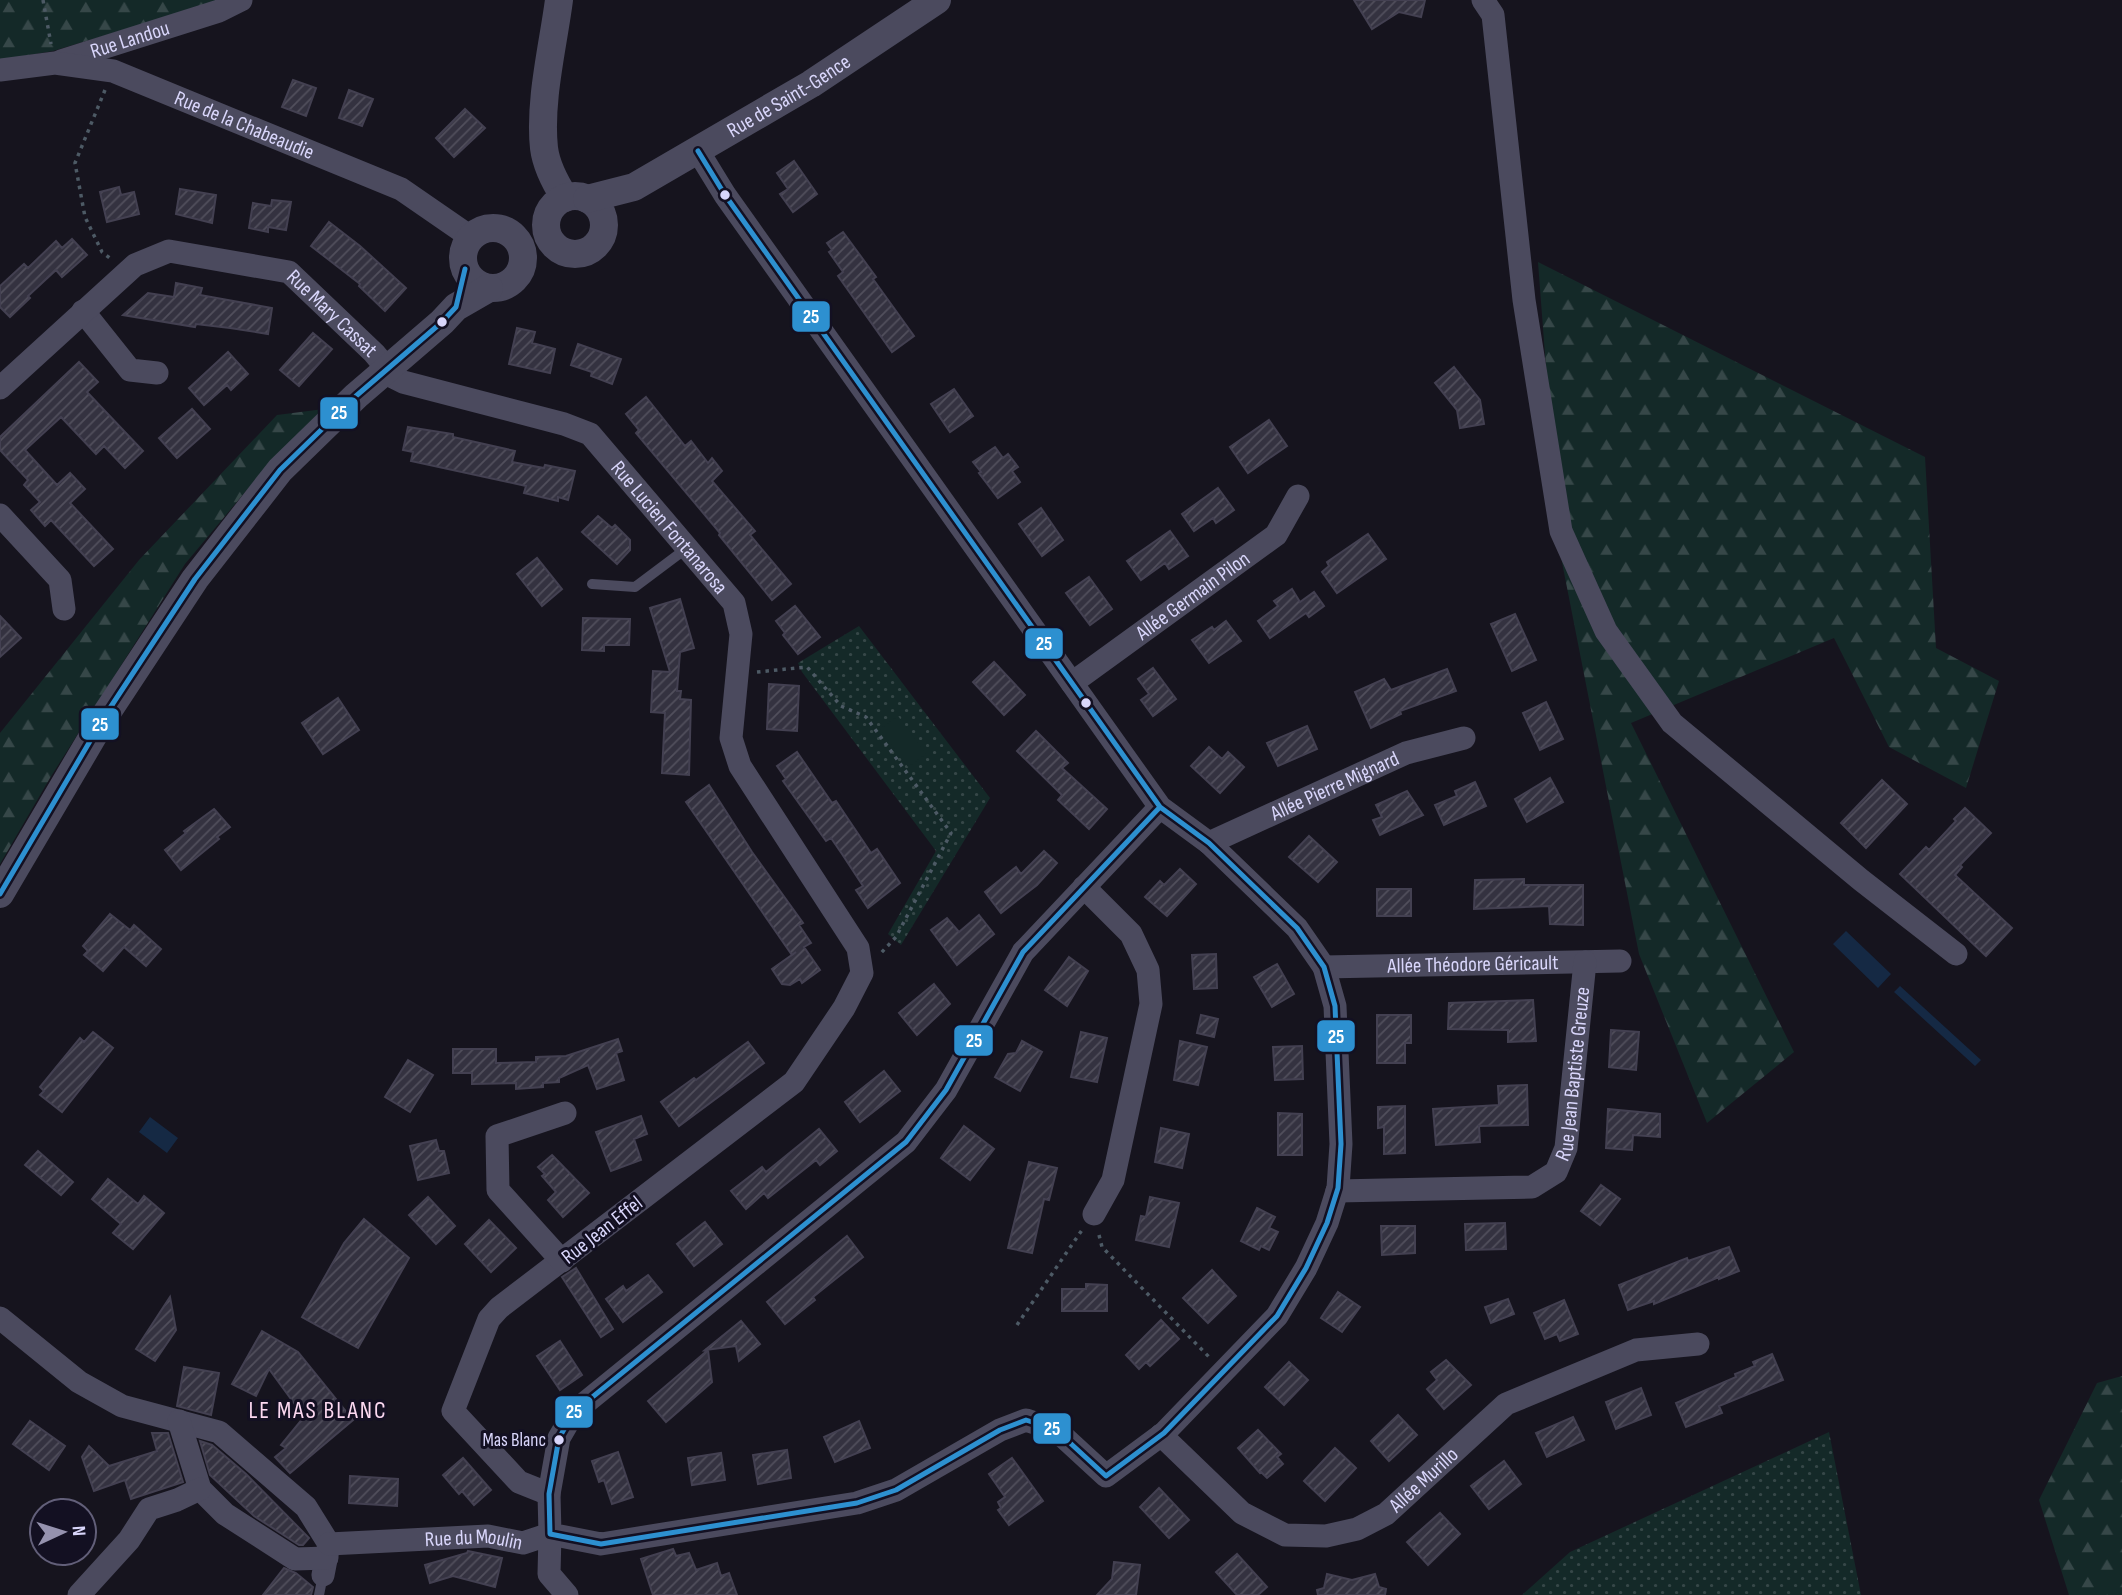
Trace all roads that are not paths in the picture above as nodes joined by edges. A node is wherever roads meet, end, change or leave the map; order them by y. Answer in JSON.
{"nodes":[{"id":1,"x":241,"y":0,"type":"edge"},
{"id":2,"x":559,"y":0,"type":"edge"},
{"id":3,"x":937,"y":0,"type":"edge"},
{"id":4,"x":1483,"y":0,"type":"edge"},
{"id":5,"x":55,"y":63,"type":"junction"},
{"id":6,"x":0,"y":70,"type":"edge"},
{"id":7,"x":698,"y":151,"type":"junction"},
{"id":8,"x":634,"y":187,"type":"junction"},
{"id":9,"x":566,"y":205,"type":"junction"},
{"id":10,"x":603,"y":227,"type":"junction"},
{"id":11,"x":507,"y":232,"type":"junction"},
{"id":12,"x":472,"y":238,"type":"junction"},
{"id":13,"x":560,"y":250,"type":"junction"},
{"id":14,"x":521,"y":268,"type":"junction"},
{"id":15,"x":466,"y":269,"type":"junction"},
{"id":16,"x":489,"y":288,"type":"junction"},
{"id":17,"x":456,"y":307,"type":"junction"},
{"id":18,"x":83,"y":311,"type":"junction"},
{"id":19,"x":387,"y":369,"type":"junction"},
{"id":20,"x":157,"y":373,"type":"dead end"},
{"id":21,"x":0,"y":388,"type":"edge"},
{"id":22,"x":1298,"y":496,"type":"dead end"},
{"id":23,"x":0,"y":515,"type":"edge"},
{"id":24,"x":687,"y":548,"type":"junction"},
{"id":25,"x":592,"y":584,"type":"dead end"},
{"id":26,"x":64,"y":608,"type":"dead end"},
{"id":27,"x":1072,"y":683,"type":"junction"},
{"id":28,"x":1464,"y":738,"type":"dead end"},
{"id":29,"x":1160,"y":807,"type":"junction"},
{"id":30,"x":1209,"y":843,"type":"junction"},
{"id":31,"x":1084,"y":887,"type":"junction"},
{"id":32,"x":0,"y":894,"type":"edge"},
{"id":33,"x":1956,"y":954,"type":"dead end"},
{"id":34,"x":1620,"y":961,"type":"dead end"},
{"id":35,"x":1585,"y":962,"type":"junction"},
{"id":36,"x":1324,"y":968,"type":"junction"},
{"id":37,"x":862,"y":973,"type":"joint"},
{"id":38,"x":565,"y":1113,"type":"dead end"},
{"id":39,"x":1337,"y":1191,"type":"junction"},
{"id":40,"x":1094,"y":1214,"type":"road end"},
{"id":41,"x":562,"y":1261,"type":"junction"},
{"id":42,"x":0,"y":1318,"type":"edge"},
{"id":43,"x":1698,"y":1345,"type":"dead end"},
{"id":44,"x":179,"y":1421,"type":"junction"},
{"id":45,"x":1161,"y":1435,"type":"junction"},
{"id":46,"x":200,"y":1489,"type":"junction"},
{"id":47,"x":549,"y":1494,"type":"junction"},
{"id":48,"x":550,"y":1534,"type":"junction"},
{"id":49,"x":324,"y":1568,"type":"edge"},
{"id":50,"x":79,"y":1595,"type":"edge"},
{"id":51,"x":567,"y":1595,"type":"edge"}],
"edges":[{"from":1,"to":5,"type":"street","name":"Rue Landou"},
{"from":2,"to":9,"type":"street"},
{"from":3,"to":7,"type":"street","name":"Rue de Saint-Gence"},
{"from":4,"to":33,"type":"street"},
{"from":5,"to":6,"type":"street","name":"Rue de la Chabeaudie"},
{"from":5,"to":12,"type":"street","name":"Rue de la Chabeaudie"},
{"from":7,"to":8,"type":"street","name":"Rue de Saint-Gence"},
{"from":7,"to":27,"type":"street"},
{"from":8,"to":9,"type":"street","name":"Rue de Saint-Gence"},
{"from":8,"to":10,"type":"street","name":"Rue de Saint-Gence"},
{"from":9,"to":10,"type":"street"},
{"from":9,"to":11,"type":"street","name":"Rue de Saint-Gence"},
{"from":9,"to":13,"type":"street"},
{"from":10,"to":13,"type":"street"},
{"from":11,"to":12,"type":"street"},
{"from":11,"to":14,"type":"street"},
{"from":12,"to":15,"type":"street"},
{"from":13,"to":14,"type":"street"},
{"from":14,"to":16,"type":"street"},
{"from":15,"to":16,"type":"street"},
{"from":15,"to":17,"type":"street"},
{"from":16,"to":17,"type":"street"},
{"from":17,"to":19,"type":"street"},
{"from":18,"to":19,"type":"street","name":"Rue Mary Cassat"},
{"from":18,"to":20,"type":"street"},
{"from":18,"to":21,"type":"street","name":"Rue Mary Cassat"},
{"from":19,"to":24,"type":"street","name":"Rue Lucien Fontanarosa"},
{"from":19,"to":32,"type":"street"},
{"from":22,"to":27,"type":"street","name":"Allée Germain Pilon"},
{"from":23,"to":26,"type":"street"},
{"from":24,"to":25,"type":"lane"},
{"from":24,"to":37,"type":"street","name":"Rue Lucien Fontanarosa"},
{"from":27,"to":29,"type":"street"},
{"from":28,"to":30,"type":"street","name":"Allée Pierre Mignard"},
{"from":29,"to":30,"type":"street"},
{"from":29,"to":31,"type":"street"},
{"from":30,"to":36,"type":"street"},
{"from":31,"to":40,"type":"street"},
{"from":31,"to":47,"type":"street"},
{"from":34,"to":35,"type":"street","name":"Allée Théodore Géricault"},
{"from":35,"to":36,"type":"street","name":"Allée Théodore Géricault"},
{"from":35,"to":39,"type":"street","name":"Rue Jean Baptiste Greuze"},
{"from":36,"to":39,"type":"street"},
{"from":37,"to":41,"type":"street","name":"Rue Jean Effel"},
{"from":38,"to":41,"type":"street"},
{"from":39,"to":45,"type":"street"},
{"from":41,"to":47,"type":"street","name":"Rue Jean Effel"},
{"from":42,"to":44,"type":"street"},
{"from":43,"to":45,"type":"street","name":"Allée Murillo"},
{"from":44,"to":46,"type":"street","name":"Rue du Moulin"},
{"from":44,"to":49,"type":"street"},
{"from":45,"to":48,"type":"street"},
{"from":46,"to":49,"type":"street","name":"Rue du Moulin"},
{"from":46,"to":50,"type":"street"},
{"from":47,"to":48,"type":"street"},
{"from":48,"to":49,"type":"street","name":"Rue du Moulin"},
{"from":48,"to":51,"type":"street","name":"Rue du Moulin"}]}
